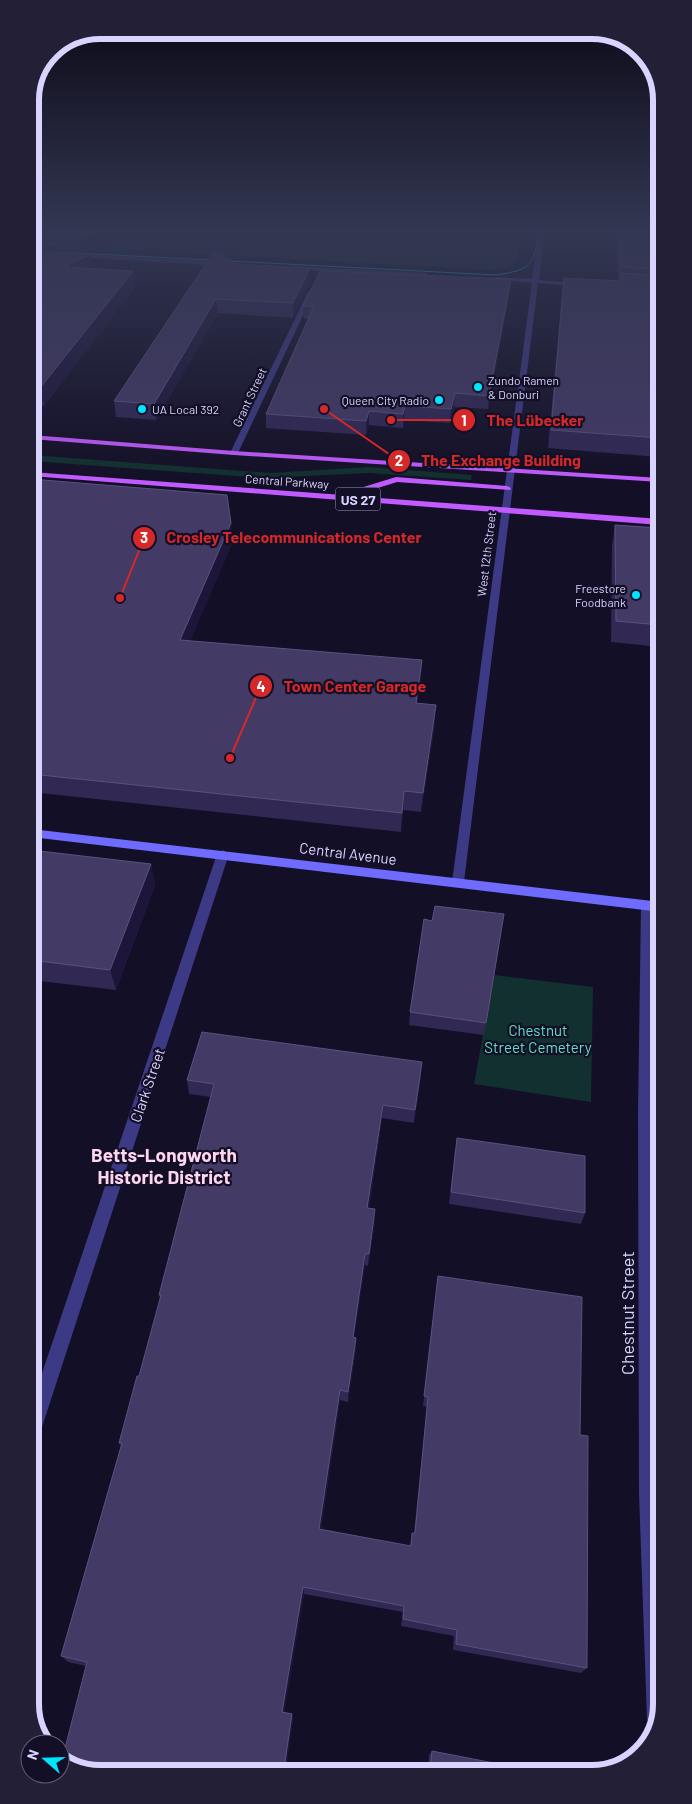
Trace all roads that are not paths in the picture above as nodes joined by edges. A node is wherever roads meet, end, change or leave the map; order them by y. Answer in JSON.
{"nodes":[{"id":1,"x":301,"y":313,"type":"edge"},
{"id":2,"x":532,"y":313,"type":"edge"},
{"id":3,"x":39,"y":438,"type":"edge"},
{"id":4,"x":234,"y":453,"type":"junction"},
{"id":5,"x":510,"y":470,"type":"junction"},
{"id":6,"x":39,"y":475,"type":"edge"},
{"id":7,"x":653,"y":480,"type":"edge"},
{"id":8,"x":507,"y":488,"type":"junction"},
{"id":9,"x":339,"y":498,"type":"junction"},
{"id":10,"x":506,"y":510,"type":"junction"},
{"id":11,"x":653,"y":521,"type":"edge"},
{"id":12,"x":39,"y":834,"type":"edge"},
{"id":13,"x":223,"y":854,"type":"junction"},
{"id":14,"x":458,"y":882,"type":"junction"},
{"id":15,"x":653,"y":906,"type":"edge"},
{"id":16,"x":653,"y":929,"type":"edge"},
{"id":17,"x":39,"y":1409,"type":"edge"},
{"id":18,"x":653,"y":1619,"type":"edge"}],
"edges":[{"from":1,"to":4,"type":"street","name":"Grant Street"},
{"from":2,"to":5,"type":"street","name":"West 12th Street"},
{"from":3,"to":4,"type":"main road","name":"Central Parkway"},
{"from":4,"to":5,"type":"main road","name":"Central Parkway"},
{"from":5,"to":7,"type":"main road","name":"Central Parkway"},
{"from":5,"to":8,"type":"street","name":"West 12th Street"},
{"from":6,"to":9,"type":"main road","name":"Central Parkway","number":"US 27"},
{"from":8,"to":9,"type":"main road"},
{"from":8,"to":10,"type":"street","name":"West 12th Street"},
{"from":9,"to":10,"type":"main road","name":"Central Parkway","number":"US 27"},
{"from":10,"to":11,"type":"main road","name":"Central Parkway","number":"US 27"},
{"from":10,"to":14,"type":"street","name":"West 12th Street"},
{"from":12,"to":13,"type":"main road","name":"Central Avenue"},
{"from":13,"to":14,"type":"main road","name":"Central Avenue"},
{"from":13,"to":17,"type":"street","name":"Clark Street"},
{"from":14,"to":15,"type":"main road","name":"Central Avenue"},
{"from":16,"to":18,"type":"street","name":"Chestnut Street"}]}
